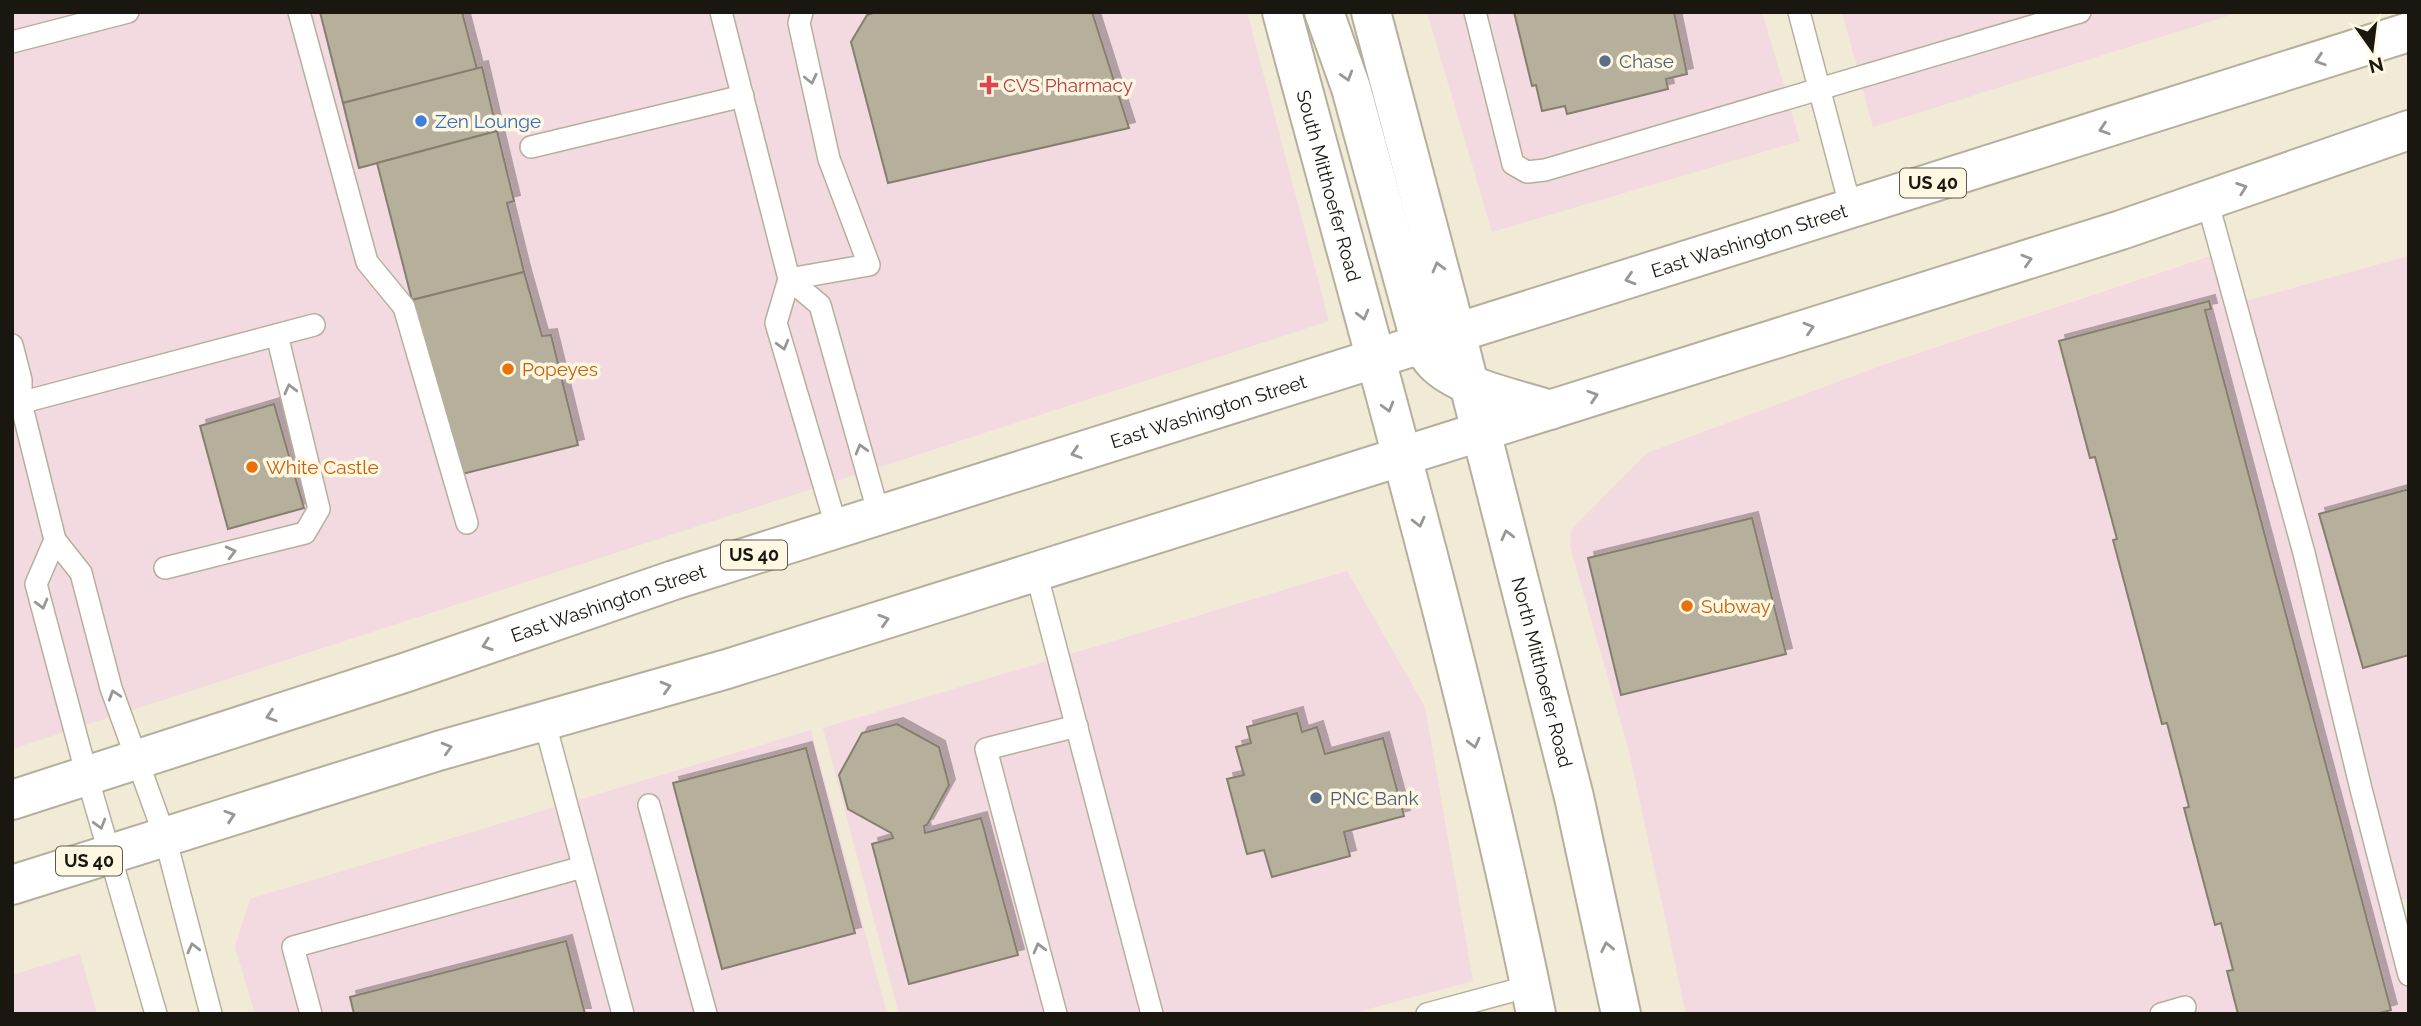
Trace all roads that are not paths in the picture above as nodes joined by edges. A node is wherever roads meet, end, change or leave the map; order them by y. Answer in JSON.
{"nodes":[{"id":1,"x":128,"y":12,"type":"edge"},
{"id":2,"x":299,"y":12,"type":"edge"},
{"id":3,"x":721,"y":12,"type":"edge"},
{"id":4,"x":802,"y":12,"type":"edge"},
{"id":5,"x":1282,"y":12,"type":"edge"},
{"id":6,"x":1324,"y":12,"type":"edge"},
{"id":7,"x":1371,"y":12,"type":"edge"},
{"id":8,"x":1475,"y":12,"type":"edge"},
{"id":9,"x":1799,"y":12,"type":"edge"},
{"id":10,"x":2080,"y":12,"type":"edge"},
{"id":11,"x":2409,"y":32,"type":"edge"},
{"id":12,"x":12,"y":42,"type":"edge"},
{"id":13,"x":1819,"y":88,"type":"junction"},
{"id":14,"x":743,"y":96,"type":"junction"},
{"id":15,"x":2409,"y":130,"type":"edge"},
{"id":16,"x":531,"y":147,"type":"dead end"},
{"id":17,"x":2207,"y":200,"type":"junction"},
{"id":18,"x":1851,"y":209,"type":"junction"},
{"id":19,"x":789,"y":279,"type":"junction"},
{"id":20,"x":314,"y":325,"type":"dead end"},
{"id":21,"x":1456,"y":333,"type":"junction"},
{"id":22,"x":277,"y":335,"type":"junction"},
{"id":23,"x":12,"y":345,"type":"edge"},
{"id":24,"x":1421,"y":345,"type":"junction"},
{"id":25,"x":1374,"y":359,"type":"junction"},
{"id":26,"x":1469,"y":383,"type":"junction"},
{"id":27,"x":17,"y":404,"type":"edge"},
{"id":28,"x":1550,"y":410,"type":"junction"},
{"id":29,"x":1481,"y":432,"type":"junction"},
{"id":30,"x":1402,"y":456,"type":"junction"},
{"id":31,"x":880,"y":515,"type":"junction"},
{"id":32,"x":467,"y":523,"type":"dead end"},
{"id":33,"x":837,"y":529,"type":"junction"},
{"id":34,"x":55,"y":541,"type":"junction"},
{"id":35,"x":165,"y":568,"type":"dead end"},
{"id":36,"x":1036,"y":572,"type":"junction"},
{"id":37,"x":544,"y":720,"type":"junction"},
{"id":38,"x":1076,"y":726,"type":"junction"},
{"id":39,"x":136,"y":760,"type":"junction"},
{"id":40,"x":86,"y":776,"type":"junction"},
{"id":41,"x":12,"y":800,"type":"edge"},
{"id":42,"x":649,"y":805,"type":"dead end"},
{"id":43,"x":165,"y":837,"type":"junction"},
{"id":44,"x":109,"y":855,"type":"junction"},
{"id":45,"x":583,"y":867,"type":"junction"},
{"id":46,"x":12,"y":886,"type":"edge"},
{"id":47,"x":2409,"y":975,"type":"edge"},
{"id":48,"x":1533,"y":1000,"type":"edge"},
{"id":49,"x":2185,"y":1007,"type":"dead end"},
{"id":50,"x":156,"y":1014,"type":"edge"},
{"id":51,"x":211,"y":1014,"type":"edge"},
{"id":52,"x":311,"y":1014,"type":"edge"},
{"id":53,"x":623,"y":1014,"type":"edge"},
{"id":54,"x":706,"y":1014,"type":"edge"},
{"id":55,"x":1056,"y":1014,"type":"edge"},
{"id":56,"x":1152,"y":1014,"type":"edge"},
{"id":57,"x":1427,"y":1014,"type":"edge"},
{"id":58,"x":1621,"y":1014,"type":"edge"},
{"id":59,"x":2161,"y":1014,"type":"edge"}],
"edges":[{"from":1,"to":12,"type":"lane"},
{"from":2,"to":32,"type":"lane"},
{"from":3,"to":14,"type":"lane"},
{"from":4,"to":19,"type":"lane","one_way":true},
{"from":5,"to":25,"type":"main road","name":"South Mitthoefer Road","one_way":true},
{"from":6,"to":24,"type":"main road","one_way":true},
{"from":21,"to":7,"type":"main road","one_way":true},
{"from":8,"to":13,"type":"lane"},
{"from":9,"to":13,"type":"lane"},
{"from":10,"to":13,"type":"lane"},
{"from":11,"to":18,"type":"main road","name":"East Washington Street","number":"US 40","one_way":true},
{"from":13,"to":18,"type":"lane"},
{"from":14,"to":16,"type":"lane"},
{"from":14,"to":19,"type":"lane"},
{"from":17,"to":15,"type":"main road","number":"US 40","one_way":true},
{"from":28,"to":17,"type":"main road","number":"US 40","one_way":true},
{"from":17,"to":47,"type":"lane"},
{"from":18,"to":21,"type":"main road","name":"East Washington Street","number":"US 40","one_way":true},
{"from":31,"to":19,"type":"lane","one_way":true},
{"from":19,"to":33,"type":"lane","one_way":true},
{"from":20,"to":22,"type":"lane"},
{"from":21,"to":24,"type":"main road","name":"East Washington Street","number":"US 40"},
{"from":21,"to":26,"type":"main road","name":"North Mitthoefer Road"},
{"from":22,"to":27,"type":"lane"},
{"from":35,"to":22,"type":"lane","one_way":true},
{"from":23,"to":27,"type":"lane"},
{"from":24,"to":25,"type":"main road","name":"East Washington Street","number":"US 40"},
{"from":24,"to":26,"type":"main road"},
{"from":25,"to":30,"type":"main road","one_way":true},
{"from":25,"to":31,"type":"main road","name":"East Washington Street","number":"US 40","one_way":true},
{"from":26,"to":28,"type":"main road"},
{"from":26,"to":29,"type":"main road","name":"North Mitthoefer Road"},
{"from":27,"to":34,"type":"lane"},
{"from":28,"to":29,"type":"main road","number":"US 40"},
{"from":29,"to":30,"type":"main road","number":"US 40"},
{"from":58,"to":29,"type":"main road","name":"North Mitthoefer Road","one_way":true},
{"from":30,"to":36,"type":"main road","number":"US 40"},
{"from":30,"to":48,"type":"main road","one_way":true},
{"from":31,"to":33,"type":"main road","name":"East Washington Street","number":"US 40"},
{"from":33,"to":39,"type":"main road","name":"East Washington Street","number":"US 40","one_way":true},
{"from":39,"to":34,"type":"lane","one_way":true},
{"from":34,"to":40,"type":"lane","one_way":true},
{"from":37,"to":36,"type":"main road","number":"US 40","one_way":true},
{"from":36,"to":38,"type":"lane"},
{"from":43,"to":37,"type":"main road","number":"US 40","one_way":true},
{"from":37,"to":45,"type":"lane"},
{"from":55,"to":38,"type":"lane","one_way":true},
{"from":38,"to":56,"type":"lane"},
{"from":39,"to":40,"type":"main road","name":"East Washington Street","number":"US 40"},
{"from":39,"to":43,"type":"lane"},
{"from":40,"to":41,"type":"main road","name":"East Washington Street","number":"US 40"},
{"from":40,"to":44,"type":"lane","one_way":true},
{"from":42,"to":54,"type":"lane"},
{"from":43,"to":44,"type":"main road","number":"US 40"},
{"from":51,"to":43,"type":"lane","one_way":true},
{"from":44,"to":46,"type":"main road","number":"US 40"},
{"from":44,"to":50,"type":"lane"},
{"from":45,"to":52,"type":"lane"},
{"from":45,"to":53,"type":"lane"},
{"from":48,"to":57,"type":"lane"},
{"from":49,"to":59,"type":"lane"}]}
